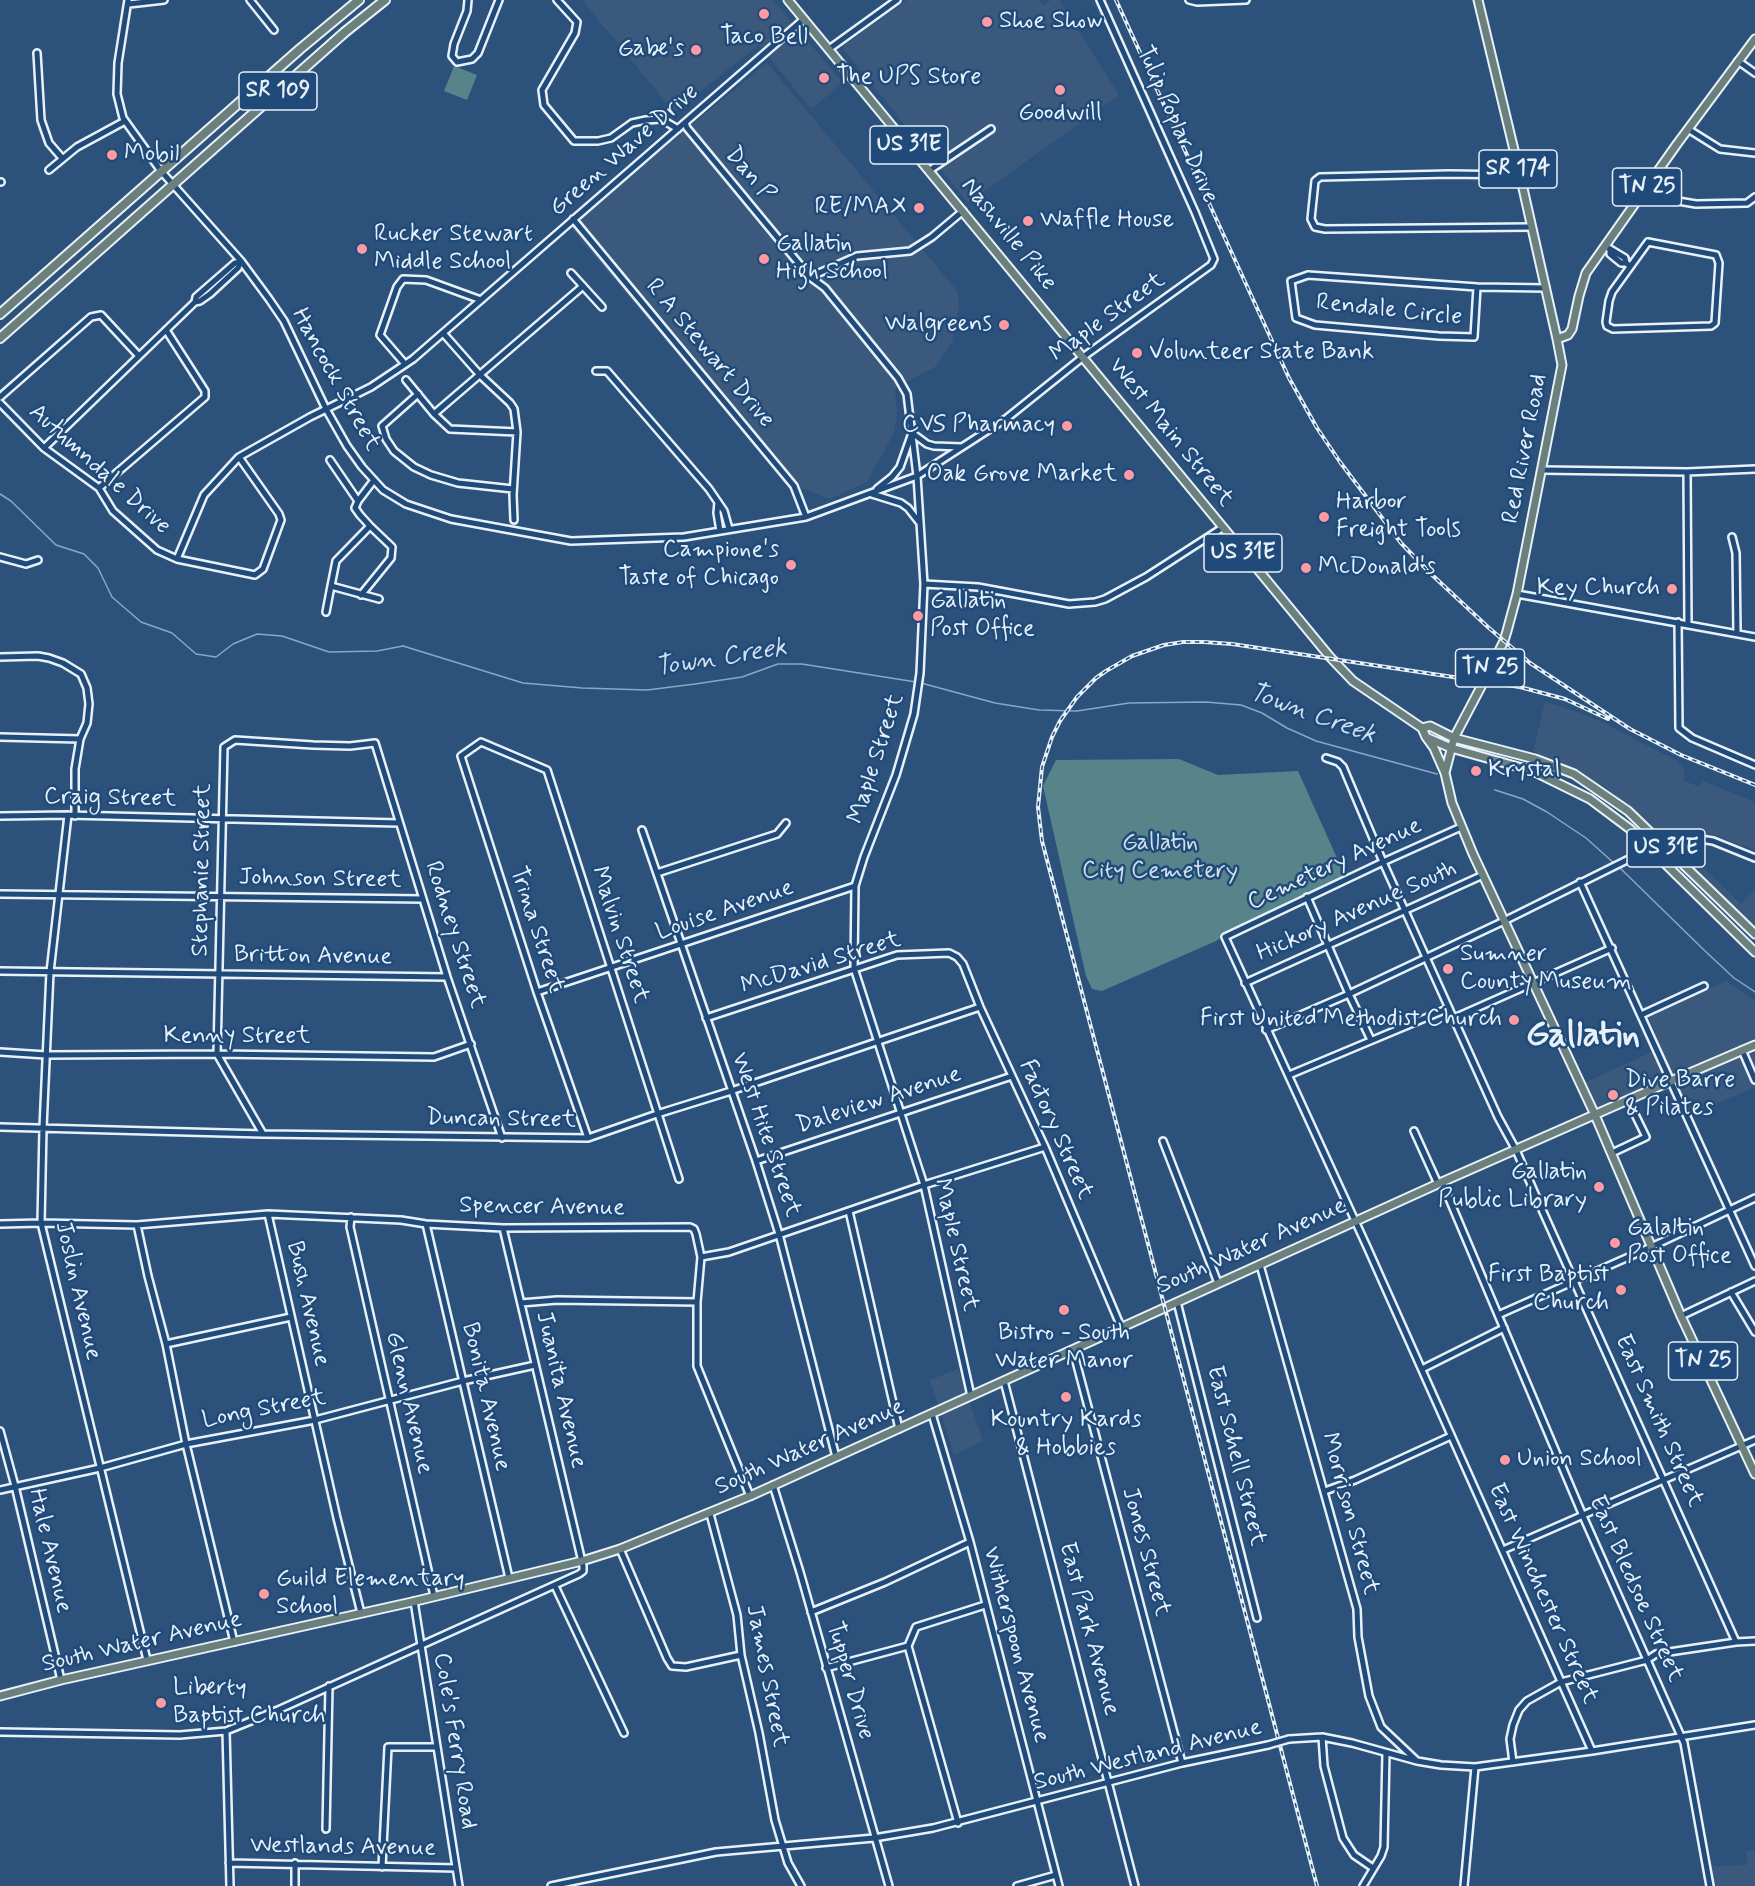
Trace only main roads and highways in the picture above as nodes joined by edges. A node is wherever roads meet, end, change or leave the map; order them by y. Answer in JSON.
{"nodes":[{"id":1,"x":359,"y":0,"type":"edge"},
{"id":2,"x":385,"y":0,"type":"edge"},
{"id":3,"x":789,"y":0,"type":"edge"},
{"id":4,"x":1478,"y":0,"type":"edge"},
{"id":5,"x":1755,"y":39,"type":"edge"},
{"id":6,"x":0,"y":314,"type":"edge"},
{"id":7,"x":0,"y":338,"type":"edge"},
{"id":8,"x":1557,"y":339,"type":"junction"},
{"id":9,"x":1083,"y":357,"type":"joint"},
{"id":10,"x":1422,"y":728,"type":"junction"},
{"id":11,"x":1426,"y":737,"type":"junction"},
{"id":12,"x":1454,"y":738,"type":"junction"},
{"id":13,"x":1451,"y":748,"type":"junction"},
{"id":14,"x":1568,"y":772,"type":"junction"},
{"id":15,"x":1445,"y":773,"type":"junction"},
{"id":16,"x":1564,"y":785,"type":"junction"},
{"id":17,"x":1755,"y":934,"type":"edge"},
{"id":18,"x":1755,"y":952,"type":"edge"},
{"id":19,"x":1755,"y":1045,"type":"edge"},
{"id":20,"x":1595,"y":1115,"type":"junction"},
{"id":21,"x":1755,"y":1474,"type":"edge"},
{"id":22,"x":0,"y":1696,"type":"edge"}],
"edges":[{"from":1,"to":6,"type":"highway","number":"SR 109"},
{"from":2,"to":7,"type":"highway","number":"SR 109"},
{"from":3,"to":9,"type":"main road","name":"Nashville Pike","number":"US 31E"},
{"from":4,"to":8,"type":"main road","number":"SR 174"},
{"from":5,"to":8,"type":"main road","number":"TN 25"},
{"from":8,"to":12,"type":"main road","name":"Red River Road","number":"TN 25"},
{"from":9,"to":10,"type":"main road","name":"West Main Street","number":"US 31E"},
{"from":10,"to":11,"type":"main road"},
{"from":10,"to":12,"type":"main road","number":"US 31E"},
{"from":11,"to":13,"type":"main road","number":"US 31E"},
{"from":11,"to":15,"type":"main road"},
{"from":12,"to":13,"type":"main road","name":"Red River Road","number":"TN 25"},
{"from":12,"to":14,"type":"main road","number":"US 31E"},
{"from":13,"to":15,"type":"main road","name":"Red River Road","number":"TN 25"},
{"from":13,"to":16,"type":"main road","number":"US 31E"},
{"from":14,"to":16,"type":"main road"},
{"from":14,"to":17,"type":"main road","number":"US 31E"},
{"from":15,"to":20,"type":"main road","number":"TN 25"},
{"from":16,"to":18,"type":"main road","number":"US 31E"},
{"from":19,"to":20,"type":"main road","name":"South Water Avenue"},
{"from":20,"to":21,"type":"main road","number":"TN 25"},
{"from":20,"to":22,"type":"main road","name":"South Water Avenue"}]}
